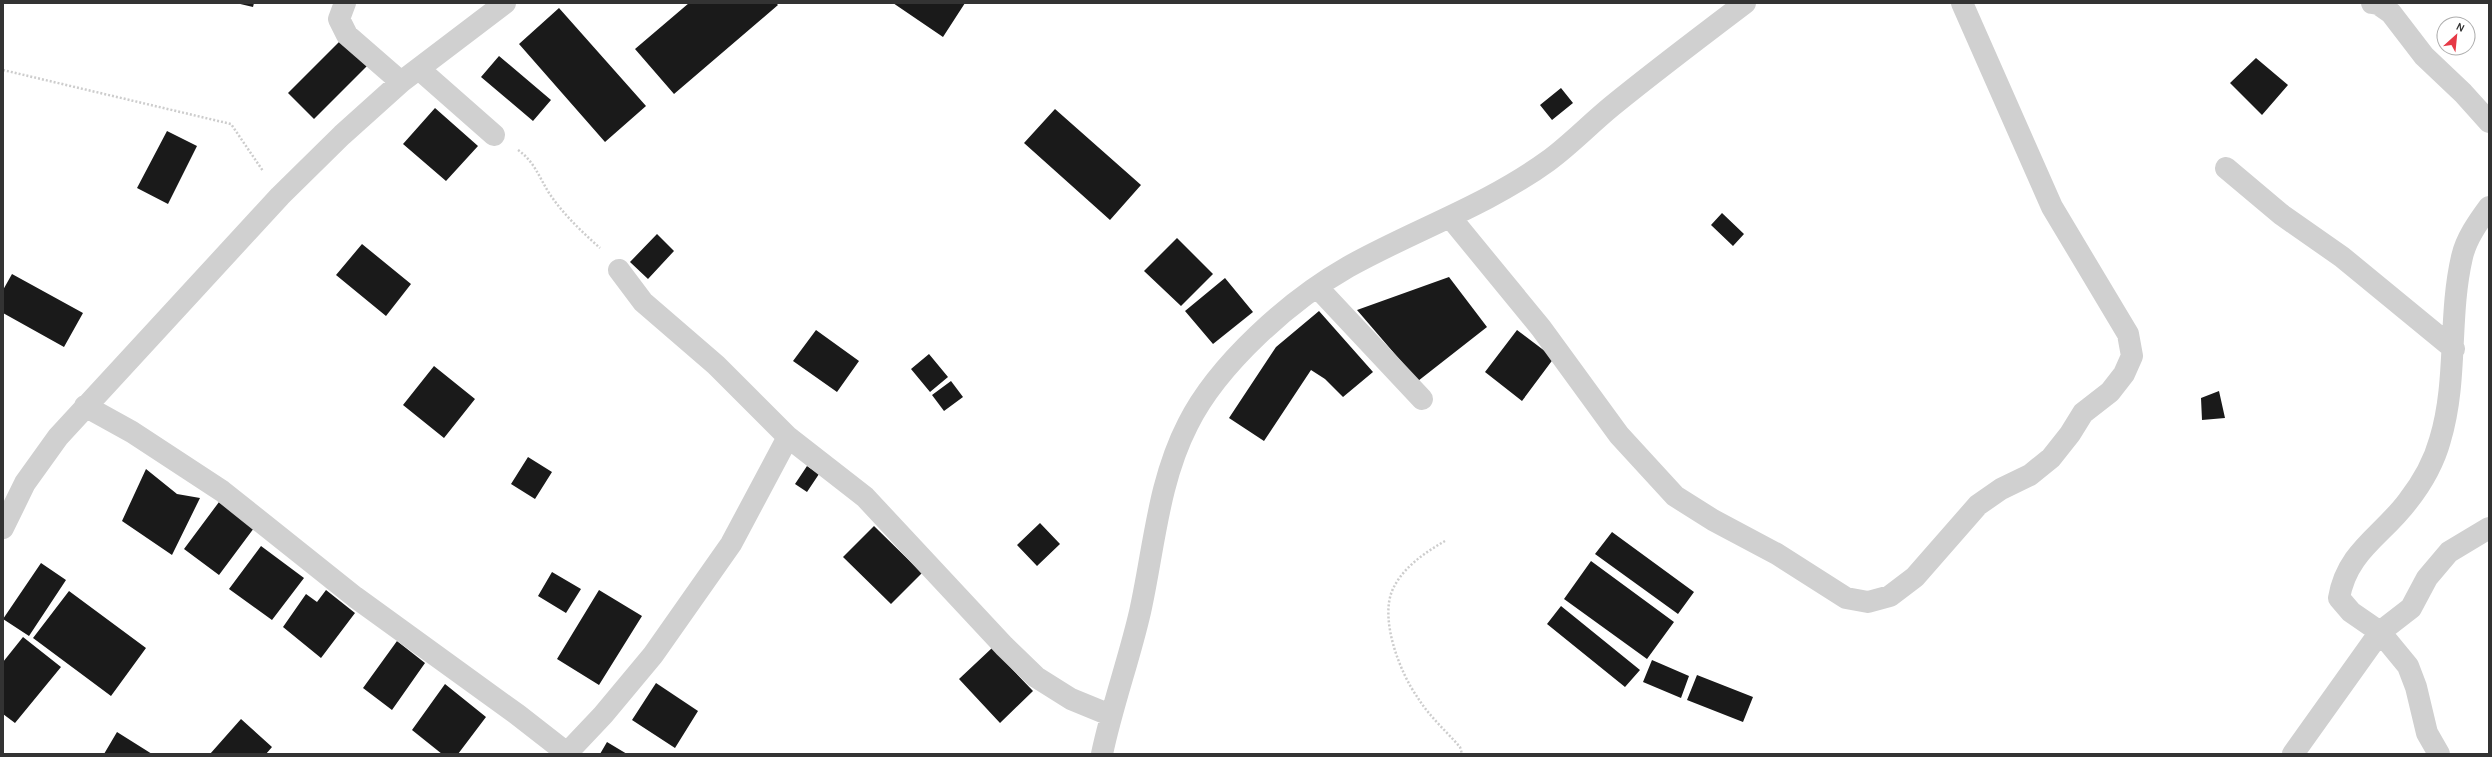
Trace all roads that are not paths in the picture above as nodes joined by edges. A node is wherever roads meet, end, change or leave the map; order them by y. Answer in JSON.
{"nodes":[{"id":1,"x":345,"y":3,"type":"edge"},
{"id":2,"x":505,"y":3,"type":"edge"},
{"id":3,"x":1745,"y":3,"type":"edge"},
{"id":4,"x":1962,"y":3,"type":"edge"},
{"id":5,"x":2372,"y":3,"type":"edge"},
{"id":6,"x":419,"y":69,"type":"junction"},
{"id":7,"x":401,"y":82,"type":"junction"},
{"id":8,"x":2489,"y":122,"type":"edge"},
{"id":9,"x":494,"y":135,"type":"road end"},
{"id":10,"x":2226,"y":168,"type":"dead end"},
{"id":11,"x":2489,"y":207,"type":"edge"},
{"id":12,"x":1450,"y":217,"type":"junction"},
{"id":13,"x":618,"y":270,"type":"road end"},
{"id":14,"x":1317,"y":286,"type":"junction"},
{"id":15,"x":2454,"y":349,"type":"junction"},
{"id":16,"x":1422,"y":399,"type":"dead end"},
{"id":17,"x":85,"y":406,"type":"junction"},
{"id":18,"x":788,"y":437,"type":"junction"},
{"id":19,"x":3,"y":528,"type":"edge"},
{"id":20,"x":2489,"y":528,"type":"edge"},
{"id":21,"x":2380,"y":632,"type":"junction"},
{"id":22,"x":1110,"y":715,"type":"junction"},
{"id":23,"x":567,"y":753,"type":"edge"},
{"id":24,"x":1102,"y":754,"type":"edge"},
{"id":25,"x":2293,"y":754,"type":"edge"},
{"id":26,"x":2439,"y":754,"type":"edge"}],
"edges":[{"from":1,"to":7,"type":"street"},
{"from":2,"to":6,"type":"street"},
{"from":3,"to":12,"type":"street"},
{"from":4,"to":12,"type":"street"},
{"from":5,"to":8,"type":"street"},
{"from":6,"to":7,"type":"street"},
{"from":6,"to":9,"type":"street"},
{"from":7,"to":17,"type":"street"},
{"from":10,"to":15,"type":"street"},
{"from":11,"to":15,"type":"street"},
{"from":12,"to":14,"type":"street"},
{"from":13,"to":18,"type":"street"},
{"from":14,"to":16,"type":"street"},
{"from":14,"to":22,"type":"street"},
{"from":15,"to":21,"type":"street"},
{"from":17,"to":19,"type":"street"},
{"from":17,"to":23,"type":"street"},
{"from":18,"to":22,"type":"street"},
{"from":18,"to":23,"type":"street"},
{"from":20,"to":21,"type":"street"},
{"from":21,"to":25,"type":"street"},
{"from":21,"to":26,"type":"street"},
{"from":22,"to":24,"type":"street"}]}
